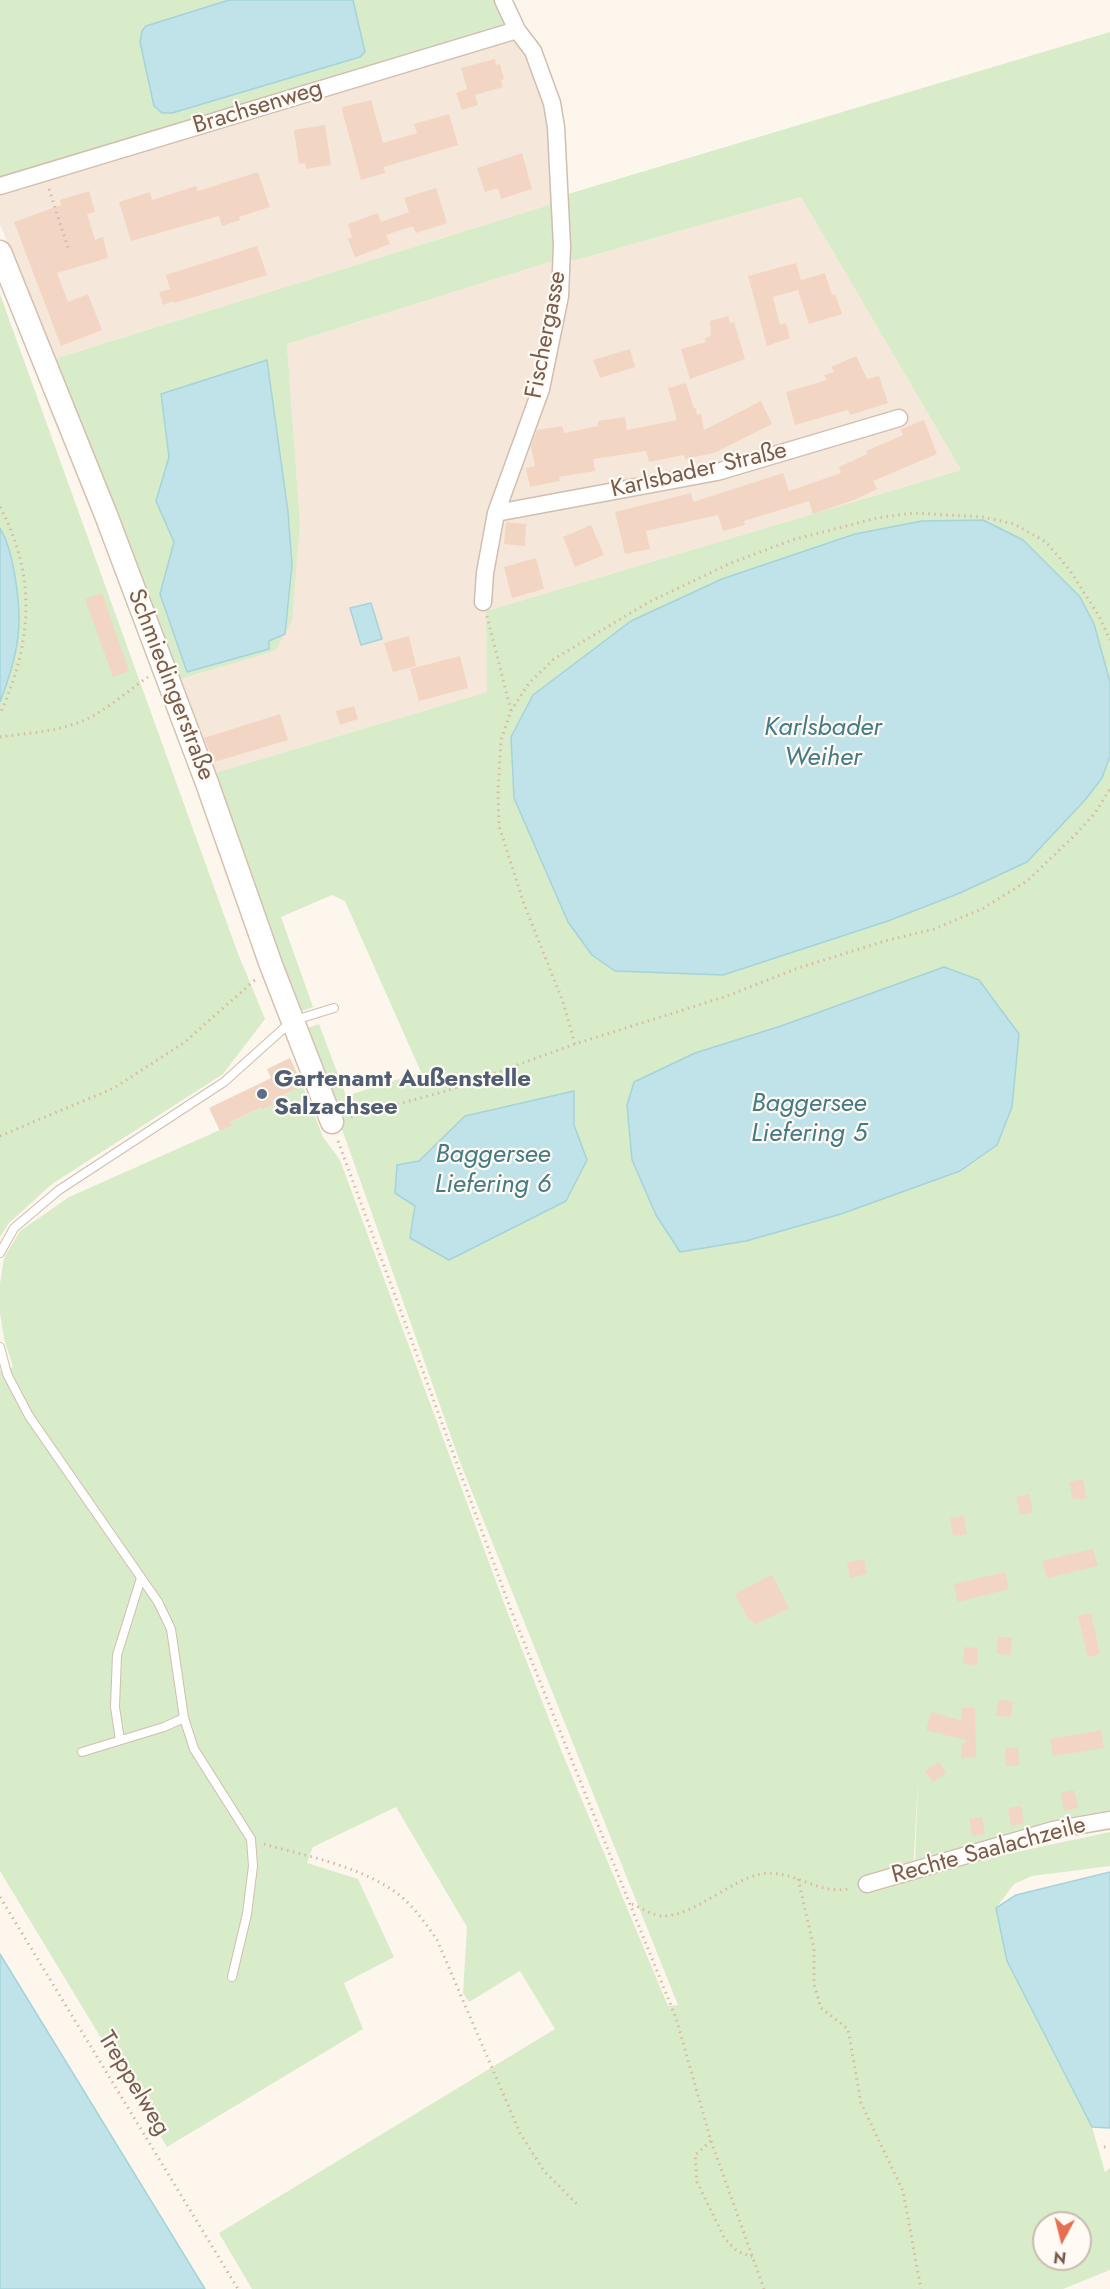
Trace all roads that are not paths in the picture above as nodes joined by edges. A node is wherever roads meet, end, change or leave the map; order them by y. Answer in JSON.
{"nodes":[{"id":1,"x":503,"y":0,"type":"edge"},
{"id":2,"x":517,"y":30,"type":"junction"},
{"id":3,"x":0,"y":186,"type":"edge"},
{"id":4,"x":0,"y":252,"type":"edge"},
{"id":5,"x":899,"y":418,"type":"dead end"},
{"id":6,"x":496,"y":513,"type":"junction"},
{"id":7,"x":483,"y":602,"type":"road end"},
{"id":8,"x":334,"y":1008,"type":"dead end"},
{"id":9,"x":292,"y":1021,"type":"junction"},
{"id":10,"x":332,"y":1122,"type":"road end"},
{"id":11,"x":0,"y":1253,"type":"edge"},
{"id":12,"x":0,"y":1347,"type":"edge"},
{"id":13,"x":141,"y":1578,"type":"junction"},
{"id":14,"x":184,"y":1718,"type":"junction"},
{"id":15,"x":120,"y":1740,"type":"junction"},
{"id":16,"x":82,"y":1752,"type":"dead end"},
{"id":17,"x":1110,"y":1820,"type":"edge"},
{"id":18,"x":867,"y":1884,"type":"dead end"},
{"id":19,"x":232,"y":1977,"type":"dead end"}],
"edges":[{"from":1,"to":2,"type":"street","name":"Fischergasse"},
{"from":2,"to":3,"type":"street","name":"Brachsenweg"},
{"from":2,"to":6,"type":"street","name":"Fischergasse"},
{"from":4,"to":9,"type":"street","name":"Schmiedingerstraße"},
{"from":5,"to":6,"type":"street","name":"Karlsbader Straße"},
{"from":6,"to":7,"type":"street","name":"Fischergasse"},
{"from":8,"to":9,"type":"lane"},
{"from":9,"to":10,"type":"street","name":"Schmiedingerstraße"},
{"from":9,"to":11,"type":"lane"},
{"from":12,"to":13,"type":"lane"},
{"from":13,"to":14,"type":"lane"},
{"from":13,"to":15,"type":"lane"},
{"from":14,"to":15,"type":"lane"},
{"from":14,"to":19,"type":"lane"},
{"from":15,"to":16,"type":"lane"},
{"from":17,"to":18,"type":"street","name":"Rechte Saalachzeile"}]}
